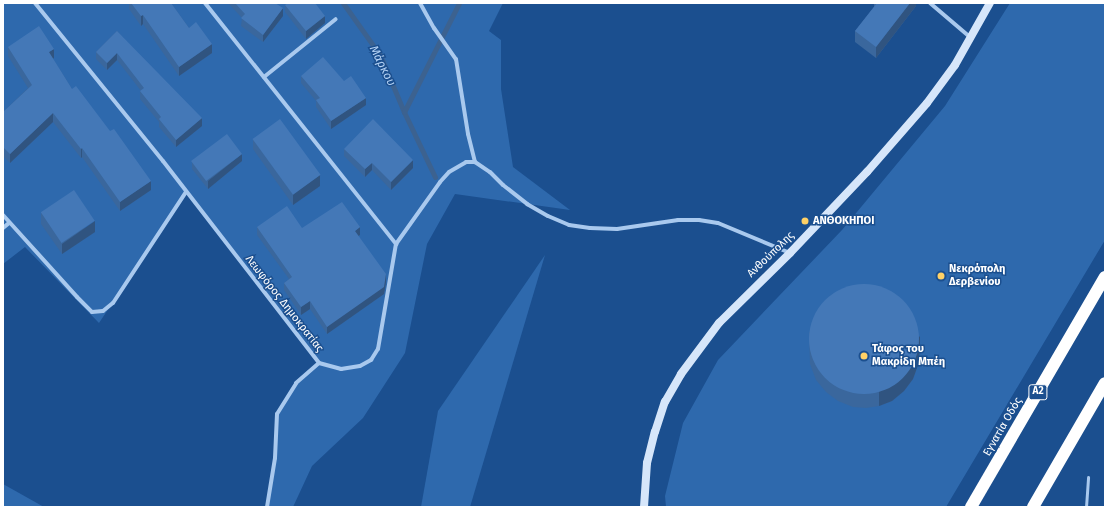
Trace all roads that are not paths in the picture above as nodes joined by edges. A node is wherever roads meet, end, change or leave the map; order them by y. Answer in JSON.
{"nodes":[{"id":1,"x":35,"y":3,"type":"edge"},
{"id":2,"x":205,"y":3,"type":"edge"},
{"id":3,"x":420,"y":3,"type":"edge"},
{"id":4,"x":930,"y":3,"type":"edge"},
{"id":5,"x":990,"y":3,"type":"edge"},
{"id":6,"x":336,"y":19,"type":"dead end"},
{"id":7,"x":972,"y":38,"type":"junction"},
{"id":8,"x":264,"y":77,"type":"junction"},
{"id":9,"x":475,"y":162,"type":"junction"},
{"id":10,"x":186,"y":192,"type":"junction"},
{"id":11,"x":3,"y":214,"type":"edge"},
{"id":12,"x":9,"y":223,"type":"junction"},
{"id":13,"x":3,"y":228,"type":"edge"},
{"id":14,"x":396,"y":244,"type":"junction"},
{"id":15,"x":790,"y":253,"type":"junction"},
{"id":16,"x":1105,"y":278,"type":"edge"},
{"id":17,"x":318,"y":363,"type":"junction"},
{"id":18,"x":1105,"y":383,"type":"edge"},
{"id":19,"x":1088,"y":477,"type":"dead end"},
{"id":20,"x":267,"y":507,"type":"edge"},
{"id":21,"x":644,"y":507,"type":"edge"},
{"id":22,"x":971,"y":507,"type":"edge"},
{"id":23,"x":1033,"y":507,"type":"edge"},
{"id":24,"x":1086,"y":507,"type":"edge"}],
"edges":[{"from":1,"to":10,"type":"street","name":"Λεωφόρος Δημοκρατίας"},
{"from":2,"to":8,"type":"street"},
{"from":3,"to":9,"type":"street"},
{"from":4,"to":7,"type":"street"},
{"from":5,"to":7,"type":"street","name":"Ανθούπολης"},
{"from":6,"to":8,"type":"street"},
{"from":7,"to":15,"type":"street","name":"Ανθούπολης"},
{"from":8,"to":14,"type":"street"},
{"from":9,"to":14,"type":"street","name":"Λεωφόρος Δημοκρατίας"},
{"from":9,"to":15,"type":"street"},
{"from":10,"to":12,"type":"street"},
{"from":10,"to":17,"type":"street","name":"Λεωφόρος Δημοκρατίας"},
{"from":11,"to":12,"type":"street"},
{"from":12,"to":13,"type":"street"},
{"from":14,"to":17,"type":"street","name":"Λεωφόρος Δημοκρατίας"},
{"from":15,"to":21,"type":"street","name":"Ανθούπολης"},
{"from":16,"to":22,"type":"highway","name":"Εγνατία Οδός","number":"Α2"},
{"from":17,"to":20,"type":"street"},
{"from":18,"to":23,"type":"highway"},
{"from":19,"to":24,"type":"lane"}]}
